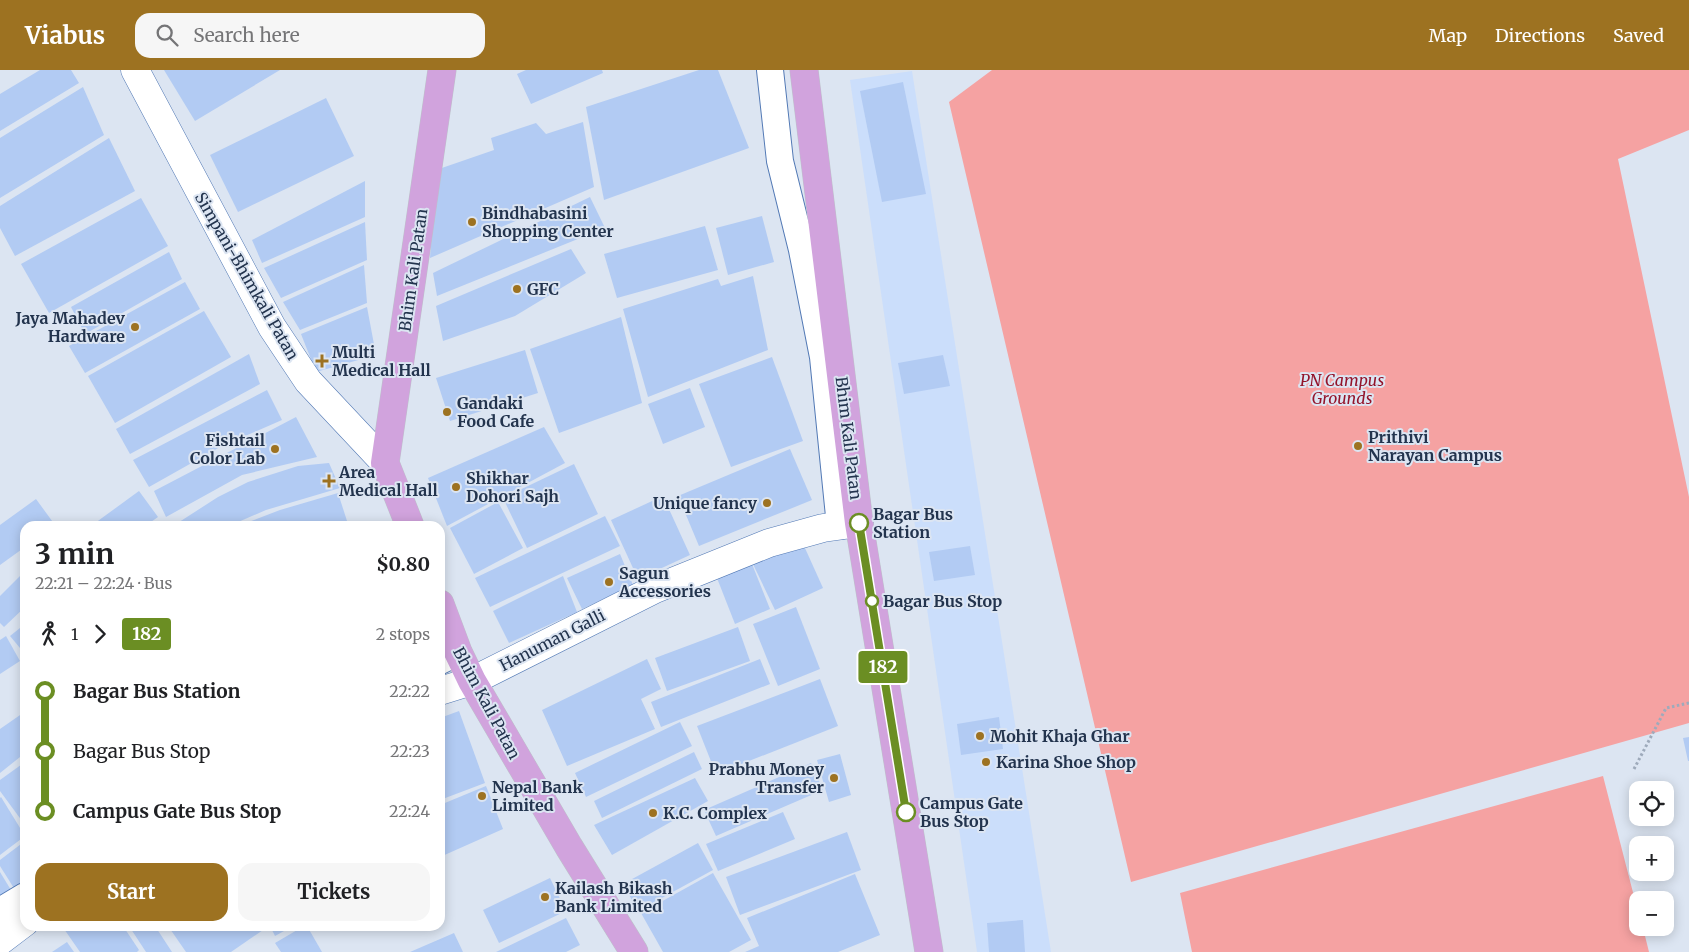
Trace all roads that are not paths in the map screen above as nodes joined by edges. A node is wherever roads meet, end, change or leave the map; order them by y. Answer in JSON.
{"nodes":[{"id":1,"x":135,"y":70,"type":"edge"},
{"id":2,"x":442,"y":70,"type":"edge"},
{"id":3,"x":770,"y":70,"type":"edge"},
{"id":4,"x":804,"y":70,"type":"edge"},
{"id":5,"x":385,"y":462,"type":"junction"},
{"id":6,"x":408,"y":521,"type":"edge"},
{"id":7,"x":850,"y":524,"type":"junction"},
{"id":8,"x":445,"y":633,"type":"edge"},
{"id":9,"x":449,"y":656,"type":"edge"},
{"id":10,"x":472,"y":681,"type":"junction"},
{"id":11,"x":445,"y":689,"type":"edge"},
{"id":12,"x":20,"y":899,"type":"edge"},
{"id":13,"x":0,"y":911,"type":"edge"},
{"id":14,"x":20,"y":926,"type":"edge"},
{"id":15,"x":0,"y":941,"type":"edge"},
{"id":16,"x":634,"y":952,"type":"edge"},
{"id":17,"x":929,"y":952,"type":"edge"}],
"edges":[{"from":1,"to":5,"type":"main road","name":"Simpani-Bhimkali Patan"},
{"from":2,"to":5,"type":"main road","name":"Bhim Kali Patan"},
{"from":3,"to":7,"type":"street"},
{"from":4,"to":7,"type":"main road","name":"Bhim Kali Patan"},
{"from":5,"to":6,"type":"main road","name":"Bhim Kali Patan"},
{"from":7,"to":10,"type":"main road","name":"Hanuman Galli"},
{"from":7,"to":17,"type":"main road","name":"Bhim Kali Patan"},
{"from":8,"to":9,"type":"main road","name":"Bhim Kali Patan"},
{"from":9,"to":10,"type":"main road","name":"Bhim Kali Patan"},
{"from":10,"to":11,"type":"main road","name":"Hanuman Galli"},
{"from":10,"to":16,"type":"main road","name":"Bhim Kali Patan"},
{"from":12,"to":13,"type":"street"},
{"from":14,"to":15,"type":"main road"}]}
